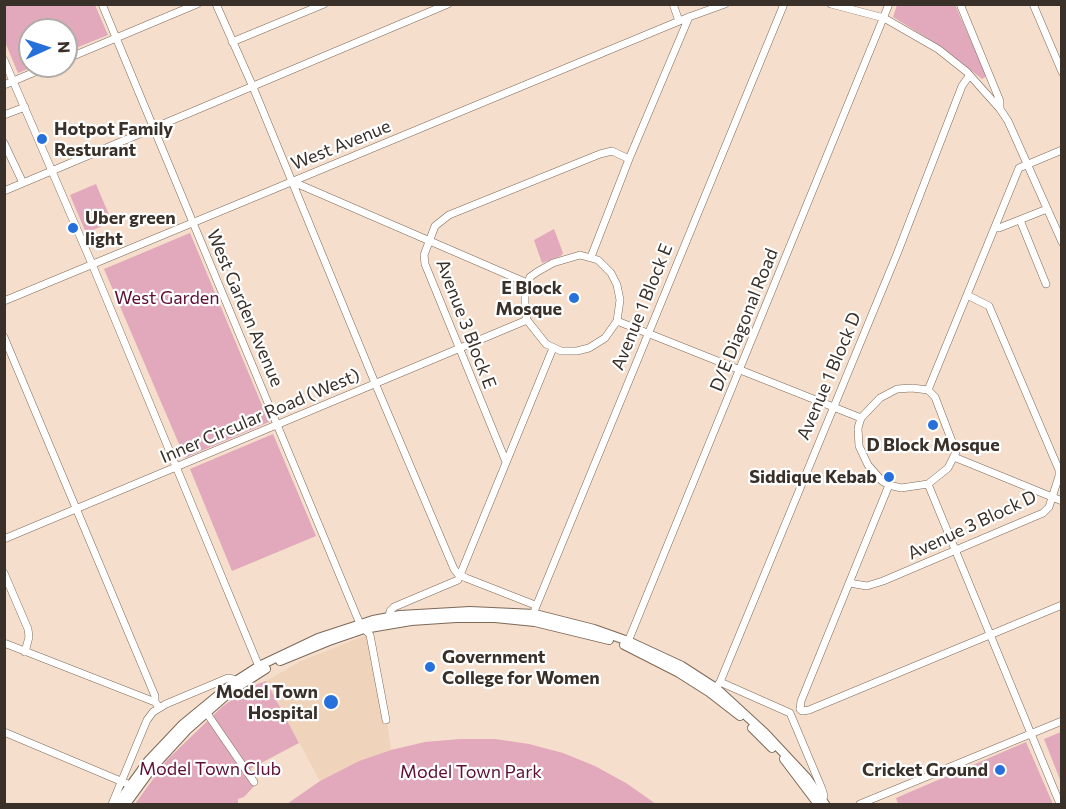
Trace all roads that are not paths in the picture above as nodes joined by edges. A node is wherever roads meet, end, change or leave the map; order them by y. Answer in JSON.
{"nodes":[{"id":1,"x":102,"y":4,"type":"edge"},
{"id":2,"x":197,"y":4,"type":"edge"},
{"id":3,"x":216,"y":4,"type":"edge"},
{"id":4,"x":324,"y":4,"type":"edge"},
{"id":5,"x":448,"y":4,"type":"edge"},
{"id":6,"x":673,"y":4,"type":"edge"},
{"id":7,"x":784,"y":4,"type":"edge"},
{"id":8,"x":831,"y":4,"type":"edge"},
{"id":9,"x":889,"y":4,"type":"edge"},
{"id":10,"x":960,"y":4,"type":"edge"},
{"id":11,"x":1033,"y":4,"type":"edge"},
{"id":12,"x":724,"y":5,"type":"edge"},
{"id":13,"x":689,"y":17,"type":"junction"},
{"id":14,"x":884,"y":18,"type":"junction"},
{"id":15,"x":679,"y":21,"type":"junction"},
{"id":16,"x":116,"y":38,"type":"junction"},
{"id":17,"x":232,"y":42,"type":"junction"},
{"id":18,"x":78,"y":54,"type":"edge"},
{"id":19,"x":4,"y":60,"type":"edge"},
{"id":20,"x":1062,"y":72,"type":"edge"},
{"id":21,"x":969,"y":75,"type":"junction"},
{"id":22,"x":20,"y":78,"type":"edge"},
{"id":23,"x":13,"y":81,"type":"junction"},
{"id":24,"x":4,"y":85,"type":"edge"},
{"id":25,"x":253,"y":87,"type":"junction"},
{"id":26,"x":25,"y":107,"type":"junction"},
{"id":27,"x":1000,"y":108,"type":"junction"},
{"id":28,"x":4,"y":115,"type":"edge"},
{"id":29,"x":153,"y":128,"type":"junction"},
{"id":30,"x":4,"y":143,"type":"edge"},
{"id":31,"x":1062,"y":150,"type":"edge"},
{"id":32,"x":629,"y":159,"type":"junction"},
{"id":33,"x":8,"y":161,"type":"edge"},
{"id":34,"x":1028,"y":164,"type":"junction"},
{"id":35,"x":52,"y":170,"type":"junction"},
{"id":36,"x":291,"y":181,"type":"junction"},
{"id":37,"x":23,"y":183,"type":"junction"},
{"id":38,"x":4,"y":191,"type":"edge"},
{"id":39,"x":1047,"y":209,"type":"junction"},
{"id":40,"x":1020,"y":220,"type":"junction"},
{"id":41,"x":194,"y":223,"type":"junction"},
{"id":42,"x":995,"y":227,"type":"junction"},
{"id":43,"x":430,"y":242,"type":"junction"},
{"id":44,"x":1062,"y":242,"type":"edge"},
{"id":45,"x":591,"y":257,"type":"junction"},
{"id":46,"x":92,"y":264,"type":"junction"},
{"id":47,"x":527,"y":284,"type":"junction"},
{"id":48,"x":1046,"y":284,"type":"dead end"},
{"id":49,"x":967,"y":295,"type":"junction"},
{"id":50,"x":4,"y":301,"type":"edge"},
{"id":51,"x":527,"y":320,"type":"junction"},
{"id":52,"x":617,"y":321,"type":"junction"},
{"id":53,"x":647,"y":334,"type":"junction"},
{"id":54,"x":4,"y":337,"type":"edge"},
{"id":55,"x":552,"y":348,"type":"junction"},
{"id":56,"x":459,"y":349,"type":"junction"},
{"id":57,"x":739,"y":371,"type":"junction"},
{"id":58,"x":375,"y":383,"type":"junction"},
{"id":59,"x":928,"y":390,"type":"junction"},
{"id":60,"x":833,"y":407,"type":"junction"},
{"id":61,"x":861,"y":418,"type":"junction"},
{"id":62,"x":278,"y":425,"type":"junction"},
{"id":63,"x":954,"y":457,"type":"junction"},
{"id":64,"x":506,"y":462,"type":"junction"},
{"id":65,"x":176,"y":467,"type":"junction"},
{"id":66,"x":928,"y":484,"type":"junction"},
{"id":67,"x":889,"y":485,"type":"junction"},
{"id":68,"x":1052,"y":497,"type":"junction"},
{"id":69,"x":1062,"y":501,"type":"edge"},
{"id":70,"x":77,"y":509,"type":"junction"},
{"id":71,"x":4,"y":539,"type":"edge"},
{"id":72,"x":956,"y":551,"type":"junction"},
{"id":73,"x":4,"y":573,"type":"edge"},
{"id":74,"x":460,"y":576,"type":"junction"},
{"id":75,"x":849,"y":583,"type":"junction"},
{"id":76,"x":1062,"y":605,"type":"edge"},
{"id":77,"x":535,"y":614,"type":"junction"},
{"id":78,"x":389,"y":617,"type":"junction"},
{"id":79,"x":362,"y":626,"type":"junction"},
{"id":80,"x":990,"y":634,"type":"junction"},
{"id":81,"x":4,"y":643,"type":"edge"},
{"id":82,"x":627,"y":644,"type":"junction"},
{"id":83,"x":25,"y":652,"type":"junction"},
{"id":84,"x":260,"y":669,"type":"junction"},
{"id":85,"x":234,"y":682,"type":"junction"},
{"id":86,"x":716,"y":688,"type":"junction"},
{"id":87,"x":157,"y":704,"type":"junction"},
{"id":88,"x":800,"y":709,"type":"junction"},
{"id":89,"x":206,"y":712,"type":"junction"},
{"id":90,"x":791,"y":715,"type":"junction"},
{"id":91,"x":386,"y":720,"type":"dead end"},
{"id":92,"x":1062,"y":721,"type":"edge"},
{"id":93,"x":4,"y":732,"type":"edge"},
{"id":94,"x":1030,"y":734,"type":"junction"},
{"id":95,"x":122,"y":781,"type":"junction"},
{"id":96,"x":254,"y":782,"type":"dead end"},
{"id":97,"x":130,"y":785,"type":"junction"},
{"id":98,"x":821,"y":803,"type":"edge"},
{"id":99,"x":115,"y":804,"type":"edge"},
{"id":100,"x":126,"y":804,"type":"edge"},
{"id":101,"x":860,"y":804,"type":"edge"},
{"id":102,"x":1060,"y":804,"type":"edge"}],
"edges":[{"from":1,"to":16,"type":"street","name":"West Garden Avenue"},
{"from":2,"to":16,"type":"street"},
{"from":3,"to":17,"type":"street"},
{"from":4,"to":17,"type":"street"},
{"from":5,"to":25,"type":"street"},
{"from":6,"to":15,"type":"street"},
{"from":7,"to":53,"type":"street","name":"Avenue 1 Block E"},
{"from":8,"to":14,"type":"street"},
{"from":9,"to":14,"type":"street","name":"D/E Diagonal Road"},
{"from":10,"to":27,"type":"street"},
{"from":11,"to":20,"type":"street"},
{"from":12,"to":13,"type":"street","name":"West Avenue"},
{"from":13,"to":15,"type":"street","name":"West Avenue"},
{"from":13,"to":32,"type":"street"},
{"from":14,"to":21,"type":"street"},
{"from":14,"to":57,"type":"street","name":"D/E Diagonal Road"},
{"from":15,"to":36,"type":"street","name":"West Avenue"},
{"from":16,"to":18,"type":"street"},
{"from":16,"to":29,"type":"street","name":"West Garden Avenue"},
{"from":17,"to":25,"type":"street"},
{"from":19,"to":23,"type":"street"},
{"from":21,"to":27,"type":"street"},
{"from":21,"to":60,"type":"street","name":"Avenue 1 Block D"},
{"from":22,"to":23,"type":"street"},
{"from":23,"to":24,"type":"street"},
{"from":23,"to":26,"type":"street"},
{"from":25,"to":29,"type":"street"},
{"from":25,"to":36,"type":"street"},
{"from":26,"to":28,"type":"street"},
{"from":26,"to":35,"type":"street"},
{"from":27,"to":34,"type":"street"},
{"from":29,"to":35,"type":"street"},
{"from":29,"to":41,"type":"street","name":"West Garden Avenue"},
{"from":30,"to":33,"type":"street"},
{"from":31,"to":34,"type":"street"},
{"from":32,"to":43,"type":"street","name":"Avenue 3 Block E"},
{"from":32,"to":45,"type":"street"},
{"from":33,"to":37,"type":"street"},
{"from":34,"to":39,"type":"street"},
{"from":34,"to":42,"type":"street"},
{"from":35,"to":37,"type":"street"},
{"from":35,"to":46,"type":"street"},
{"from":36,"to":41,"type":"street","name":"West Avenue"},
{"from":36,"to":43,"type":"street"},
{"from":36,"to":58,"type":"street"},
{"from":37,"to":38,"type":"street"},
{"from":39,"to":40,"type":"street"},
{"from":39,"to":44,"type":"street"},
{"from":40,"to":42,"type":"street"},
{"from":40,"to":48,"type":"street"},
{"from":41,"to":46,"type":"street","name":"West Avenue"},
{"from":41,"to":62,"type":"street","name":"West Garden Avenue"},
{"from":42,"to":49,"type":"street"},
{"from":43,"to":47,"type":"street"},
{"from":43,"to":56,"type":"street","name":"Avenue 3 Block E"},
{"from":45,"to":47,"type":"street"},
{"from":45,"to":52,"type":"street"},
{"from":46,"to":50,"type":"street","name":"West Avenue"},
{"from":46,"to":65,"type":"street"},
{"from":47,"to":51,"type":"street"},
{"from":49,"to":59,"type":"street"},
{"from":49,"to":68,"type":"street","name":"Avenue 3 Block D"},
{"from":51,"to":55,"type":"street"},
{"from":51,"to":56,"type":"street","name":"Inner Circular Road (West)"},
{"from":52,"to":53,"type":"street"},
{"from":52,"to":55,"type":"street"},
{"from":53,"to":57,"type":"street"},
{"from":53,"to":77,"type":"street","name":"Avenue 1 Block E"},
{"from":54,"to":70,"type":"street"},
{"from":55,"to":64,"type":"street"},
{"from":56,"to":58,"type":"street","name":"Inner Circular Road (West)"},
{"from":56,"to":64,"type":"street","name":"Avenue 3 Block E"},
{"from":57,"to":60,"type":"street"},
{"from":57,"to":82,"type":"street","name":"D/E Diagonal Road"},
{"from":58,"to":62,"type":"street","name":"Inner Circular Road (West)"},
{"from":58,"to":74,"type":"street"},
{"from":59,"to":61,"type":"street"},
{"from":59,"to":63,"type":"street"},
{"from":60,"to":61,"type":"street"},
{"from":60,"to":86,"type":"street","name":"Avenue 1 Block D"},
{"from":61,"to":67,"type":"street"},
{"from":62,"to":65,"type":"street","name":"Inner Circular Road (West)"},
{"from":62,"to":79,"type":"street","name":"West Garden Avenue"},
{"from":63,"to":66,"type":"street"},
{"from":63,"to":68,"type":"street"},
{"from":64,"to":74,"type":"street"},
{"from":65,"to":70,"type":"street","name":"Inner Circular Road (West)"},
{"from":65,"to":84,"type":"street"},
{"from":66,"to":67,"type":"street"},
{"from":66,"to":72,"type":"street"},
{"from":67,"to":75,"type":"street"},
{"from":68,"to":69,"type":"street"},
{"from":68,"to":72,"type":"street","name":"Avenue 3 Block D"},
{"from":70,"to":71,"type":"street","name":"Inner Circular Road (West)"},
{"from":70,"to":87,"type":"street"},
{"from":72,"to":75,"type":"street","name":"Avenue 3 Block D"},
{"from":72,"to":80,"type":"street"},
{"from":73,"to":83,"type":"street"},
{"from":74,"to":77,"type":"street"},
{"from":74,"to":78,"type":"street"},
{"from":75,"to":88,"type":"street"},
{"from":76,"to":80,"type":"street"},
{"from":77,"to":78,"type":"main road"},
{"from":77,"to":79,"type":"main road"},
{"from":77,"to":82,"type":"main road"},
{"from":78,"to":79,"type":"main road"},
{"from":79,"to":84,"type":"main road"},
{"from":79,"to":91,"type":"street","name":"West Garden Avenue"},
{"from":80,"to":88,"type":"street"},
{"from":80,"to":94,"type":"street"},
{"from":81,"to":83,"type":"street"},
{"from":82,"to":86,"type":"main road"},
{"from":83,"to":87,"type":"street"},
{"from":84,"to":85,"type":"main road"},
{"from":84,"to":89,"type":"main road"},
{"from":85,"to":87,"type":"street"},
{"from":85,"to":97,"type":"main road"},
{"from":86,"to":90,"type":"street"},
{"from":86,"to":98,"type":"main road"},
{"from":87,"to":95,"type":"street"},
{"from":88,"to":90,"type":"street"},
{"from":89,"to":96,"type":"street"},
{"from":89,"to":100,"type":"main road"},
{"from":90,"to":98,"type":"street"},
{"from":92,"to":94,"type":"street"},
{"from":93,"to":95,"type":"street"},
{"from":94,"to":101,"type":"street"},
{"from":94,"to":102,"type":"street"},
{"from":95,"to":97,"type":"street"},
{"from":95,"to":99,"type":"street"},
{"from":97,"to":99,"type":"main road"}]}
